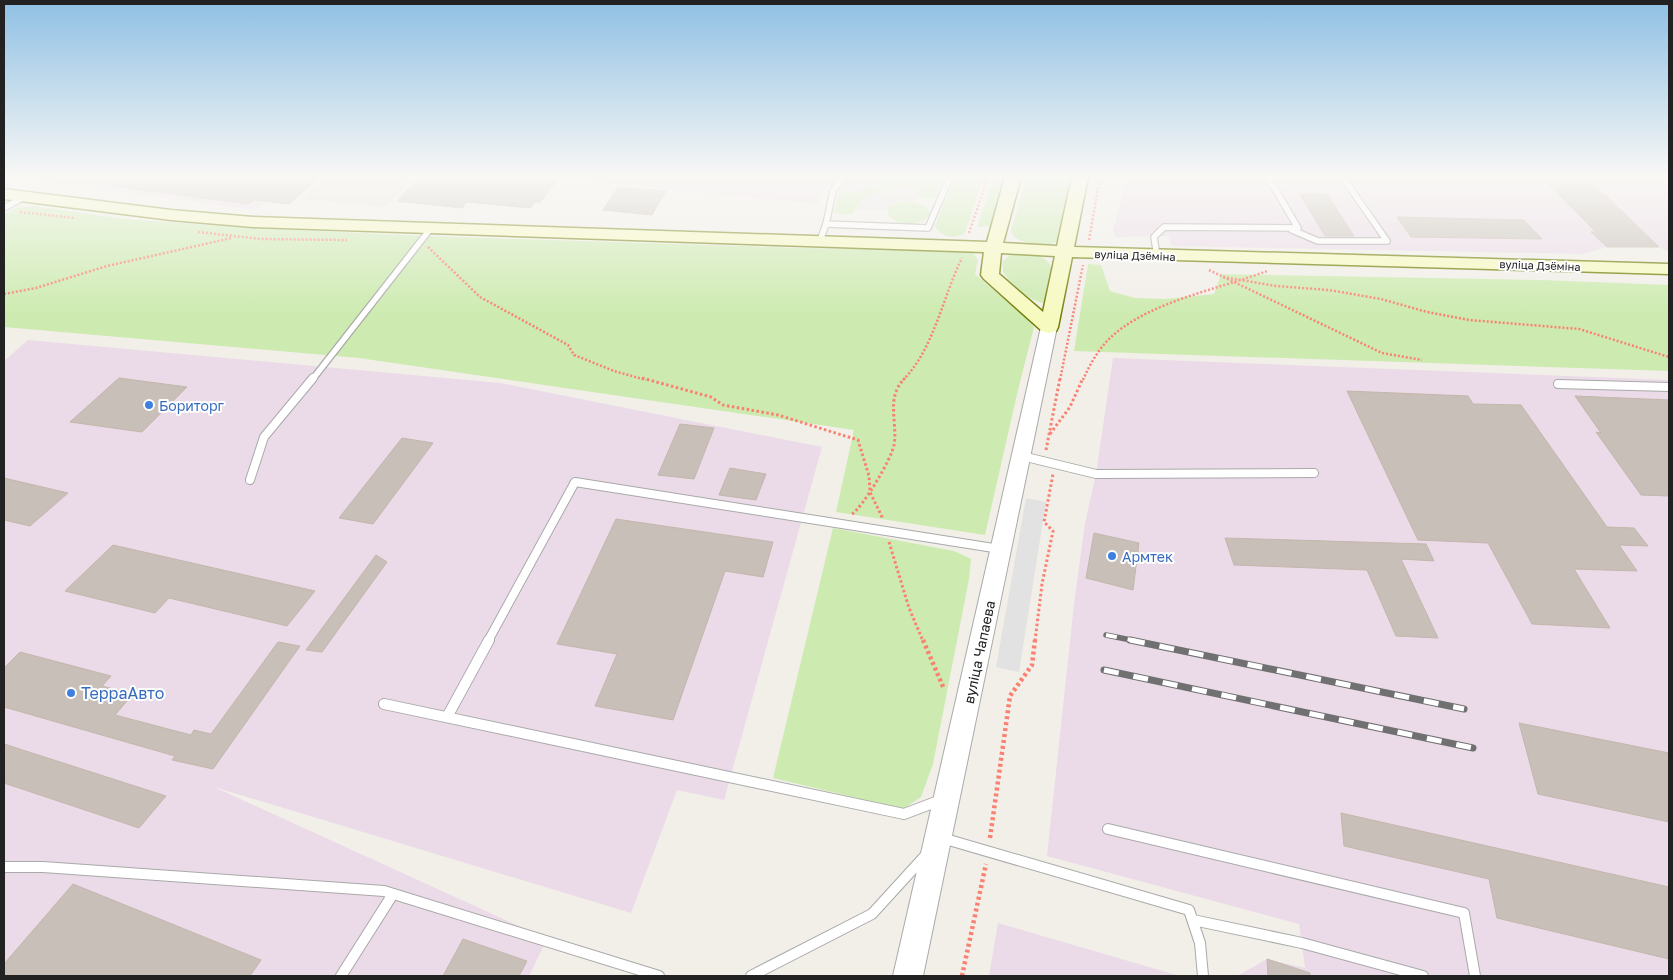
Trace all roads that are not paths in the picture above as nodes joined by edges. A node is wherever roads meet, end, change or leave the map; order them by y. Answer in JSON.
{"nodes":[{"id":1,"x":275,"y":223,"type":"edge"},
{"id":2,"x":930,"y":223,"type":"edge"},
{"id":3,"x":1001,"y":223,"type":"edge"},
{"id":4,"x":1071,"y":223,"type":"edge"},
{"id":5,"x":1295,"y":223,"type":"edge"},
{"id":6,"x":1374,"y":223,"type":"edge"},
{"id":7,"x":826,"y":224,"type":"joint"},
{"id":8,"x":431,"y":228,"type":"junction"},
{"id":9,"x":1288,"y":228,"type":"junction"},
{"id":10,"x":820,"y":241,"type":"junction"},
{"id":11,"x":994,"y":247,"type":"junction"},
{"id":12,"x":1066,"y":252,"type":"junction"},
{"id":13,"x":1156,"y":256,"type":"junction"},
{"id":14,"x":1669,"y":269,"type":"edge"},
{"id":15,"x":1049,"y":327,"type":"junction"},
{"id":16,"x":1558,"y":384,"type":"dead end"},
{"id":17,"x":1669,"y":387,"type":"edge"},
{"id":18,"x":1022,"y":456,"type":"junction"},
{"id":19,"x":1314,"y":473,"type":"dead end"},
{"id":20,"x":250,"y":480,"type":"dead end"},
{"id":21,"x":1001,"y":550,"type":"junction"},
{"id":22,"x":384,"y":704,"type":"dead end"},
{"id":23,"x":447,"y":717,"type":"junction"},
{"id":24,"x":948,"y":798,"type":"junction"},
{"id":25,"x":1108,"y":829,"type":"dead end"},
{"id":26,"x":940,"y":837,"type":"junction"},
{"id":27,"x":4,"y":867,"type":"edge"},
{"id":28,"x":393,"y":894,"type":"junction"},
{"id":29,"x":1192,"y":920,"type":"junction"},
{"id":30,"x":342,"y":976,"type":"edge"},
{"id":31,"x":659,"y":976,"type":"edge"},
{"id":32,"x":751,"y":976,"type":"edge"},
{"id":33,"x":908,"y":976,"type":"edge"},
{"id":34,"x":1203,"y":976,"type":"edge"},
{"id":35,"x":1423,"y":976,"type":"edge"},
{"id":36,"x":1475,"y":976,"type":"edge"}],
"edges":[{"from":1,"to":8,"type":"main road","name":"вуліца Дзёміна"},
{"from":2,"to":7,"type":"lane"},
{"from":3,"to":11,"type":"main road"},
{"from":4,"to":12,"type":"main road","name":"вуліца Чапаева"},
{"from":5,"to":9,"type":"lane"},
{"from":6,"to":9,"type":"lane"},
{"from":7,"to":10,"type":"lane"},
{"from":8,"to":10,"type":"main road","name":"вуліца Дзёміна"},
{"from":8,"to":20,"type":"lane"},
{"from":9,"to":13,"type":"lane"},
{"from":10,"to":11,"type":"main road","name":"вуліца Дзёміна"},
{"from":11,"to":12,"type":"main road","name":"вуліца Дзёміна"},
{"from":11,"to":15,"type":"main road"},
{"from":12,"to":13,"type":"main road","name":"вуліца Дзёміна"},
{"from":12,"to":15,"type":"main road","name":"вуліца Чапаева"},
{"from":13,"to":14,"type":"main road","name":"вуліца Дзёміна"},
{"from":15,"to":18,"type":"street","name":"вуліца Чапаева"},
{"from":16,"to":17,"type":"lane"},
{"from":18,"to":19,"type":"lane"},
{"from":18,"to":21,"type":"street","name":"вуліца Чапаева"},
{"from":21,"to":23,"type":"lane"},
{"from":21,"to":24,"type":"street","name":"вуліца Чапаева"},
{"from":22,"to":23,"type":"lane"},
{"from":23,"to":24,"type":"lane"},
{"from":24,"to":26,"type":"street","name":"вуліца Чапаева"},
{"from":25,"to":36,"type":"lane"},
{"from":26,"to":29,"type":"lane"},
{"from":26,"to":32,"type":"lane"},
{"from":26,"to":33,"type":"street","name":"вуліца Чапаева"},
{"from":27,"to":28,"type":"lane"},
{"from":28,"to":30,"type":"lane"},
{"from":28,"to":31,"type":"lane"},
{"from":29,"to":34,"type":"lane"},
{"from":29,"to":35,"type":"lane"}]}
